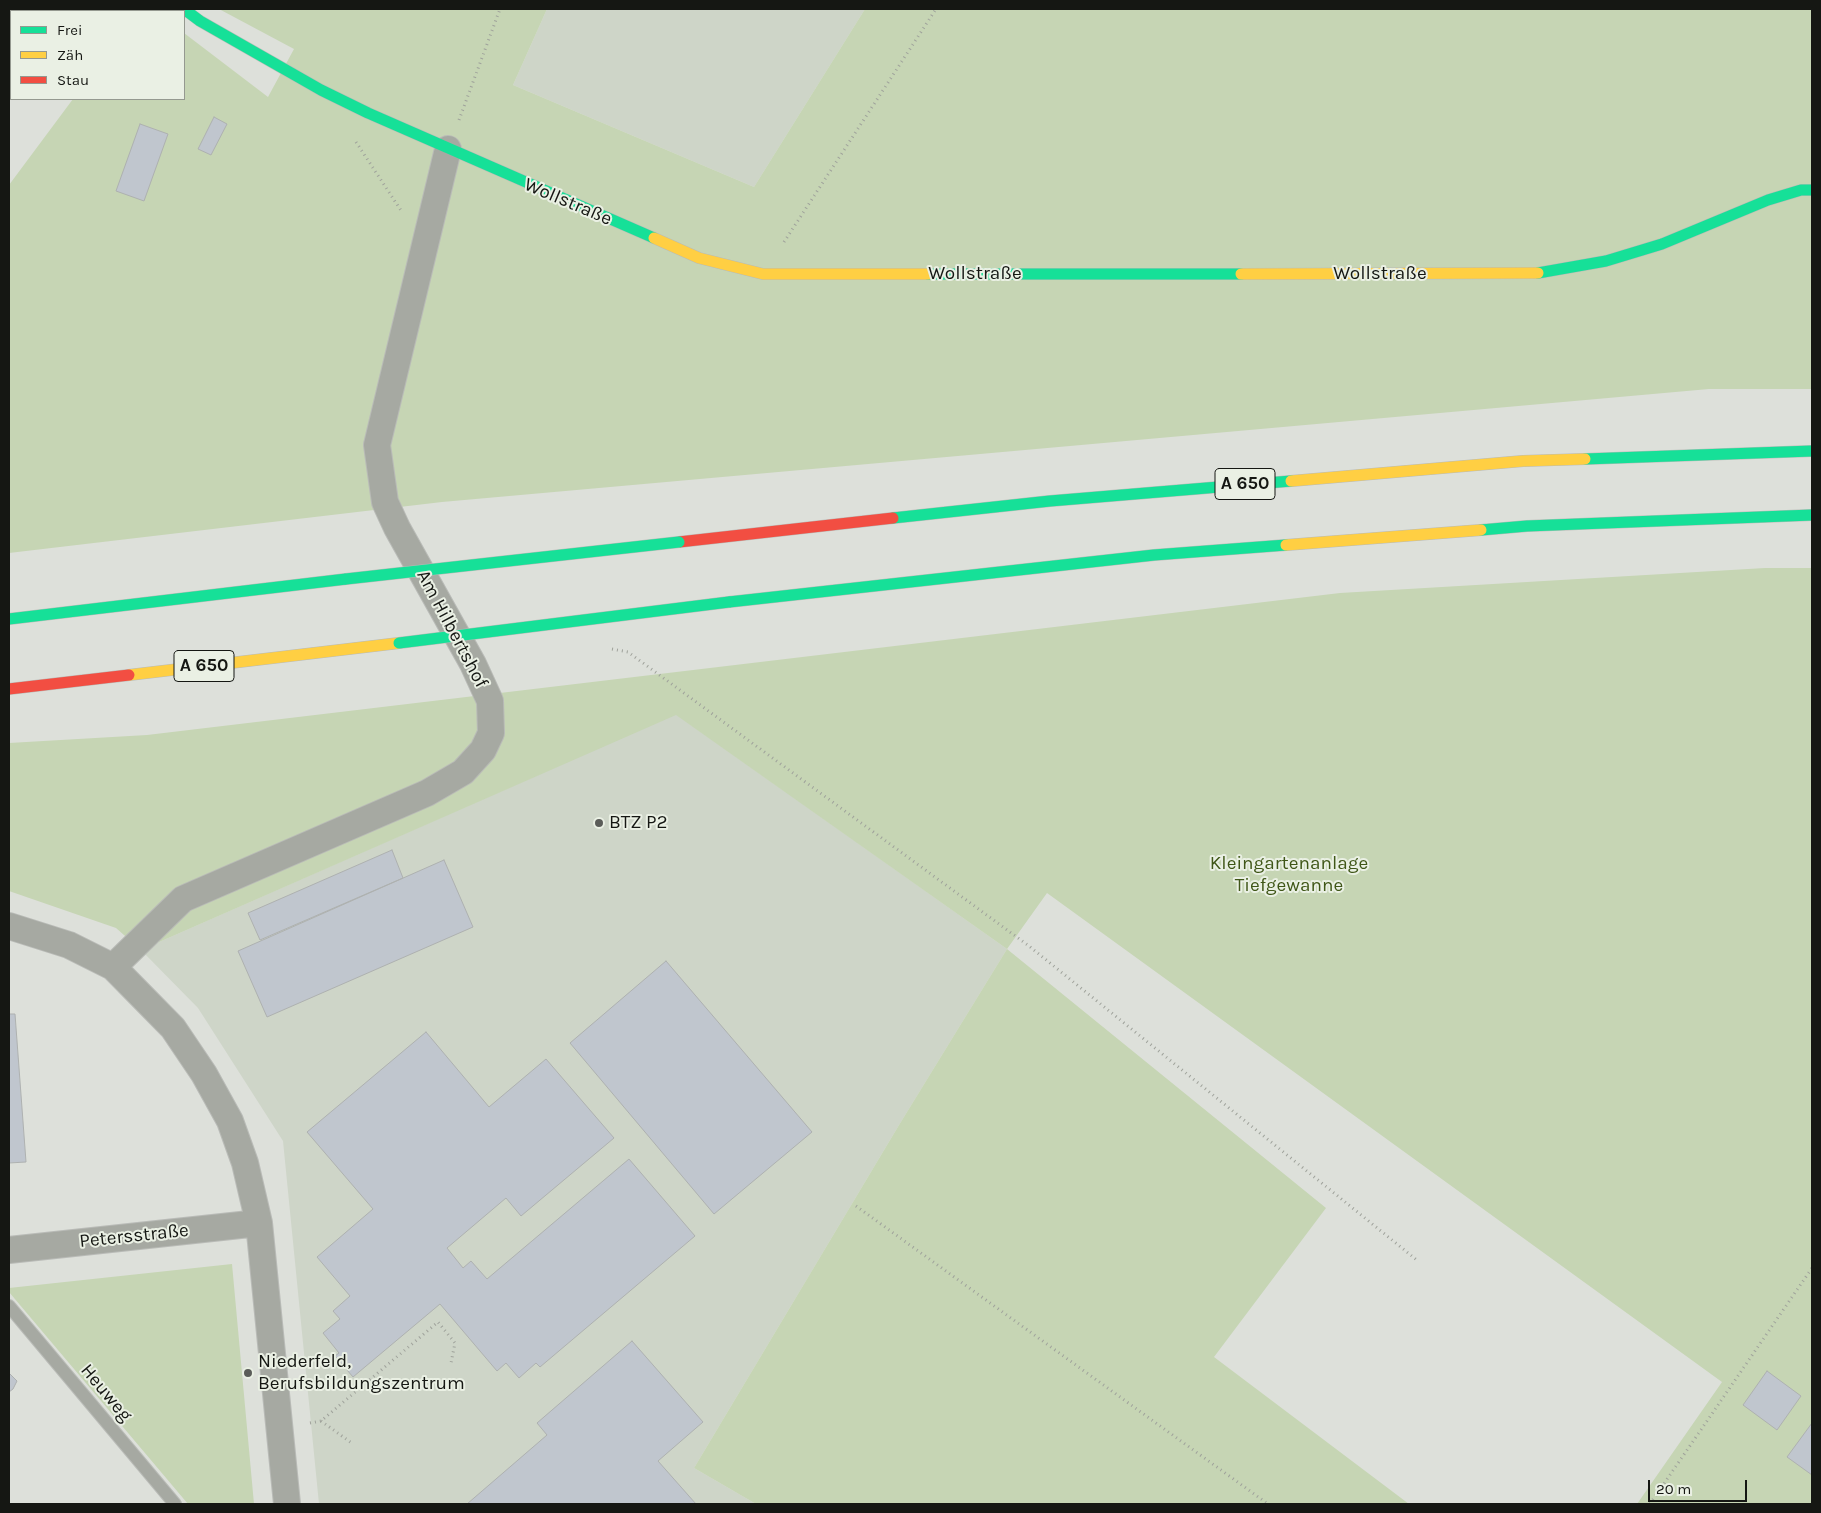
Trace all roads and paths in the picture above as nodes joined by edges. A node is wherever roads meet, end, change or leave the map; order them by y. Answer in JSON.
{"nodes":[{"id":1,"x":184,"y":9,"type":"edge"},
{"id":2,"x":500,"y":9,"type":"edge"},
{"id":3,"x":936,"y":9,"type":"edge"},
{"id":4,"x":354,"y":139,"type":"dead end"},
{"id":5,"x":448,"y":149,"type":"junction"},
{"id":6,"x":1812,"y":190,"type":"edge"},
{"id":7,"x":425,"y":246,"type":"junction"},
{"id":8,"x":763,"y":274,"type":"junction"},
{"id":9,"x":1812,"y":451,"type":"edge"},
{"id":10,"x":1812,"y":515,"type":"edge"},
{"id":11,"x":9,"y":619,"type":"edge"},
{"id":12,"x":608,"y":648,"type":"dead end"},
{"id":13,"x":9,"y":689,"type":"edge"},
{"id":14,"x":9,"y":926,"type":"edge"},
{"id":15,"x":114,"y":967,"type":"junction"},
{"id":16,"x":856,"y":1206,"type":"dead end"},
{"id":17,"x":259,"y":1223,"type":"junction"},
{"id":18,"x":9,"y":1250,"type":"edge"},
{"id":19,"x":1418,"y":1261,"type":"dead end"},
{"id":20,"x":1812,"y":1268,"type":"edge"},
{"id":21,"x":9,"y":1306,"type":"edge"},
{"id":22,"x":451,"y":1363,"type":"dead end"},
{"id":23,"x":321,"y":1421,"type":"junction"},
{"id":24,"x":279,"y":1427,"type":"junction"},
{"id":25,"x":353,"y":1444,"type":"dead end"},
{"id":26,"x":175,"y":1504,"type":"edge"},
{"id":27,"x":287,"y":1504,"type":"edge"},
{"id":28,"x":1268,"y":1504,"type":"edge"},
{"id":29,"x":1650,"y":1504,"type":"edge"}],
"edges":[{"from":1,"to":5,"type":"main road","name":"Wollstraße"},
{"from":2,"to":5,"type":"path"},
{"from":3,"to":8,"type":"path"},
{"from":4,"to":7,"type":"path"},
{"from":5,"to":7,"type":"street","name":"Am Hilbertshof"},
{"from":5,"to":8,"type":"main road","name":"Wollstraße"},
{"from":6,"to":8,"type":"main road","name":"Wollstraße"},
{"from":7,"to":15,"type":"street","name":"Am Hilbertshof"},
{"from":9,"to":11,"type":"main road","number":"A 650","bridge":true},
{"from":10,"to":13,"type":"main road","number":"A 650","bridge":true},
{"from":12,"to":19,"type":"path"},
{"from":14,"to":15,"type":"street"},
{"from":15,"to":17,"type":"street"},
{"from":16,"to":28,"type":"path"},
{"from":17,"to":18,"type":"street","name":"Petersstraße"},
{"from":17,"to":24,"type":"street"},
{"from":20,"to":29,"type":"path"},
{"from":21,"to":26,"type":"lane","name":"Heuweg"},
{"from":22,"to":23,"type":"path"},
{"from":23,"to":24,"type":"path"},
{"from":23,"to":25,"type":"path"},
{"from":24,"to":27,"type":"street"}]}
